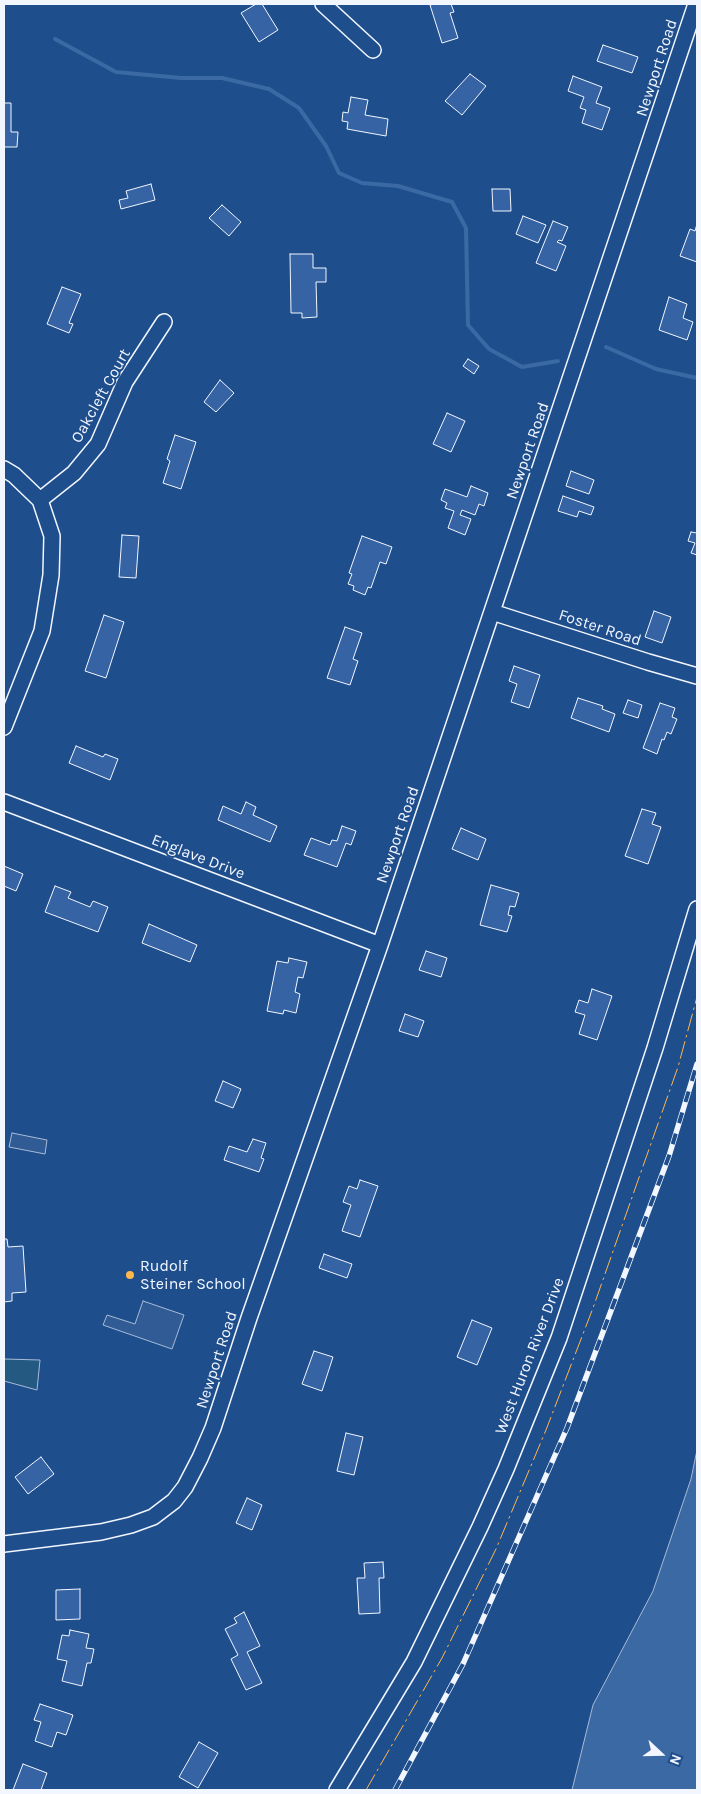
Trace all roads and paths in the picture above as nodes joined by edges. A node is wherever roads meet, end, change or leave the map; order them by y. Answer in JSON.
{"nodes":[{"id":1,"x":323,"y":4,"type":"edge"},
{"id":2,"x":696,"y":4,"type":"edge"},
{"id":3,"x":373,"y":50,"type":"dead end"},
{"id":4,"x":164,"y":322,"type":"dead end"},
{"id":5,"x":4,"y":468,"type":"edge"},
{"id":6,"x":40,"y":500,"type":"junction"},
{"id":7,"x":492,"y":612,"type":"junction"},
{"id":8,"x":697,"y":676,"type":"edge"},
{"id":9,"x":4,"y":727,"type":"edge"},
{"id":10,"x":4,"y":802,"type":"edge"},
{"id":11,"x":697,"y":909,"type":"edge"},
{"id":12,"x":380,"y":945,"type":"junction"},
{"id":13,"x":4,"y":1544,"type":"edge"},
{"id":14,"x":337,"y":1790,"type":"edge"}],
"edges":[{"from":1,"to":3,"type":"street"},
{"from":2,"to":7,"type":"street","name":"Newport Road"},
{"from":4,"to":6,"type":"street","name":"Oakcleft Court"},
{"from":5,"to":6,"type":"street"},
{"from":6,"to":9,"type":"street"},
{"from":7,"to":8,"type":"street","name":"Foster Road"},
{"from":7,"to":12,"type":"street","name":"Newport Road"},
{"from":10,"to":12,"type":"street","name":"Englave Drive"},
{"from":11,"to":14,"type":"street","name":"West Huron River Drive"},
{"from":12,"to":13,"type":"street","name":"Newport Road"}]}
